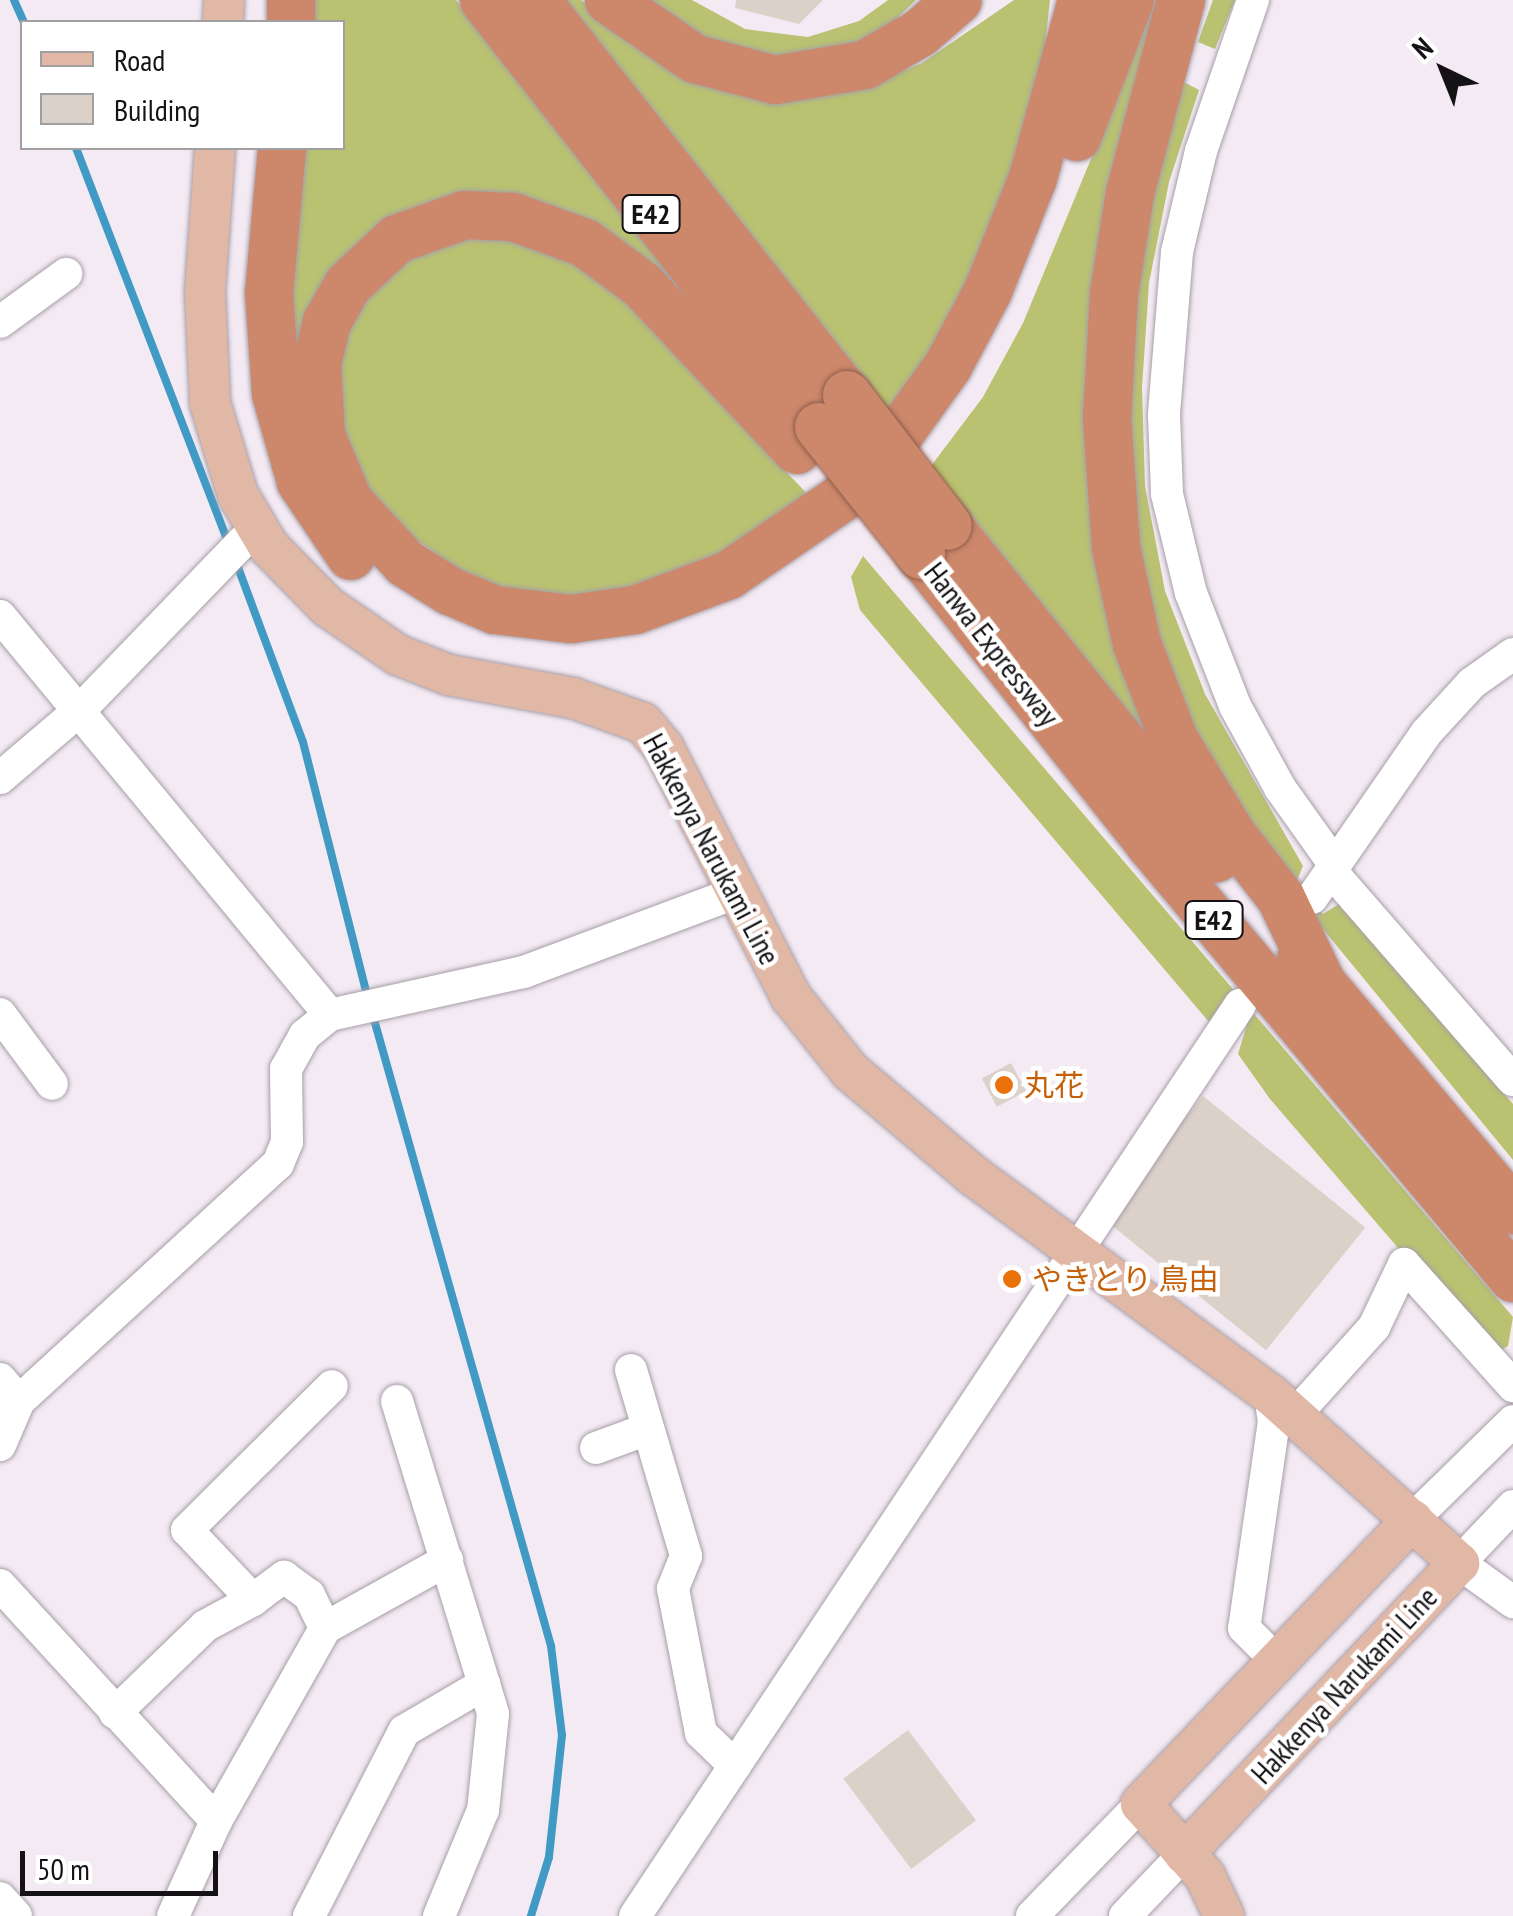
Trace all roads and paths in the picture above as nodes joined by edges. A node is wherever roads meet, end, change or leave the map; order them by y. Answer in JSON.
{"nodes":[{"id":1,"x":484,"y":0,"type":"edge"},
{"id":2,"x":536,"y":0,"type":"edge"},
{"id":3,"x":609,"y":0,"type":"edge"},
{"id":4,"x":938,"y":0,"type":"edge"},
{"id":5,"x":958,"y":0,"type":"edge"},
{"id":6,"x":1185,"y":0,"type":"edge"},
{"id":7,"x":1254,"y":0,"type":"edge"},
{"id":8,"x":1115,"y":5,"type":"edge"},
{"id":9,"x":865,"y":65,"type":"junction"},
{"id":10,"x":215,"y":150,"type":"edge"},
{"id":11,"x":282,"y":150,"type":"edge"},
{"id":12,"x":66,"y":274,"type":"dead end"},
{"id":13,"x":0,"y":322,"type":"edge"},
{"id":14,"x":821,"y":424,"type":"junction"},
{"id":15,"x":239,"y":543,"type":"junction"},
{"id":16,"x":924,"y":551,"type":"junction"},
{"id":17,"x":0,"y":616,"type":"edge"},
{"id":18,"x":1513,"y":654,"type":"edge"},
{"id":19,"x":82,"y":708,"type":"junction"},
{"id":20,"x":0,"y":778,"type":"edge"},
{"id":21,"x":1326,"y":878,"type":"junction"},
{"id":22,"x":738,"y":892,"type":"junction"},
{"id":23,"x":1321,"y":982,"type":"junction"},
{"id":24,"x":1240,"y":1005,"type":"dead end"},
{"id":25,"x":0,"y":1014,"type":"edge"},
{"id":26,"x":330,"y":1015,"type":"junction"},
{"id":27,"x":1513,"y":1080,"type":"edge"},
{"id":28,"x":52,"y":1084,"type":"dead end"},
{"id":29,"x":1513,"y":1210,"type":"edge"},
{"id":30,"x":1075,"y":1246,"type":"junction"},
{"id":31,"x":1513,"y":1278,"type":"edge"},
{"id":32,"x":631,"y":1370,"type":"dead end"},
{"id":33,"x":332,"y":1386,"type":"dead end"},
{"id":34,"x":1513,"y":1386,"type":"edge"},
{"id":35,"x":10,"y":1390,"type":"edge"},
{"id":36,"x":397,"y":1401,"type":"dead end"},
{"id":37,"x":1282,"y":1405,"type":"junction"},
{"id":38,"x":1513,"y":1421,"type":"edge"},
{"id":39,"x":648,"y":1429,"type":"junction"},
{"id":40,"x":0,"y":1446,"type":"edge"},
{"id":41,"x":596,"y":1448,"type":"dead end"},
{"id":42,"x":1513,"y":1506,"type":"edge"},
{"id":43,"x":1412,"y":1520,"type":"junction"},
{"id":44,"x":448,"y":1560,"type":"junction"},
{"id":45,"x":1459,"y":1563,"type":"junction"},
{"id":46,"x":0,"y":1585,"type":"edge"},
{"id":47,"x":253,"y":1600,"type":"junction"},
{"id":48,"x":1513,"y":1602,"type":"edge"},
{"id":49,"x":326,"y":1628,"type":"junction"},
{"id":50,"x":1274,"y":1658,"type":"junction"},
{"id":51,"x":484,"y":1684,"type":"junction"},
{"id":52,"x":115,"y":1713,"type":"junction"},
{"id":53,"x":735,"y":1766,"type":"junction"},
{"id":54,"x":1141,"y":1804,"type":"junction"},
{"id":55,"x":216,"y":1822,"type":"junction"},
{"id":56,"x":1184,"y":1854,"type":"junction"},
{"id":57,"x":0,"y":1898,"type":"edge"},
{"id":58,"x":16,"y":1916,"type":"edge"},
{"id":59,"x":173,"y":1916,"type":"edge"},
{"id":60,"x":309,"y":1916,"type":"edge"},
{"id":61,"x":439,"y":1916,"type":"edge"},
{"id":62,"x":635,"y":1916,"type":"edge"},
{"id":63,"x":1032,"y":1916,"type":"edge"},
{"id":64,"x":1125,"y":1916,"type":"edge"},
{"id":65,"x":1224,"y":1916,"type":"edge"}],
"edges":[{"from":1,"to":14,"type":"highway","name":"Hanwa Expressway","number":"E42"},
{"from":2,"to":14,"type":"highway","name":"Hanwa Expressway","number":"E42"},
{"from":3,"to":9,"type":"highway"},
{"from":4,"to":9,"type":"highway"},
{"from":5,"to":9,"type":"highway"},
{"from":6,"to":23,"type":"highway"},
{"from":7,"to":21,"type":"street"},
{"from":8,"to":11,"type":"highway"},
{"from":8,"to":14,"type":"highway"},
{"from":10,"to":15,"type":"main road","name":"Hakkenya Narukami Line"},
{"from":12,"to":13,"type":"street"},
{"from":14,"to":16,"type":"highway","name":"Hanwa Expressway","number":"E42","bridge":true},
{"from":14,"to":16,"type":"highway"},
{"from":15,"to":19,"type":"street"},
{"from":15,"to":22,"type":"main road","name":"Hakkenya Narukami Line"},
{"from":16,"to":23,"type":"highway","name":"Hanwa Expressway","number":"E42"},
{"from":16,"to":31,"type":"highway","name":"Hanwa Expressway","number":"E42"},
{"from":17,"to":19,"type":"street"},
{"from":18,"to":21,"type":"street"},
{"from":19,"to":20,"type":"street"},
{"from":19,"to":26,"type":"street"},
{"from":21,"to":27,"type":"street"},
{"from":22,"to":26,"type":"street"},
{"from":22,"to":30,"type":"main road","name":"Hakkenya Narukami Line"},
{"from":23,"to":29,"type":"highway","name":"Hanwa Expressway","number":"E42"},
{"from":24,"to":30,"type":"street"},
{"from":25,"to":28,"type":"street"},
{"from":26,"to":35,"type":"street"},
{"from":30,"to":37,"type":"main road","name":"Hakkenya Narukami Line"},
{"from":30,"to":53,"type":"street"},
{"from":32,"to":39,"type":"street"},
{"from":33,"to":47,"type":"street"},
{"from":34,"to":37,"type":"street"},
{"from":35,"to":40,"type":"street"},
{"from":36,"to":44,"type":"street"},
{"from":37,"to":43,"type":"main road","name":"Hakkenya Narukami Line"},
{"from":37,"to":50,"type":"street"},
{"from":38,"to":43,"type":"street"},
{"from":39,"to":41,"type":"street"},
{"from":39,"to":53,"type":"street"},
{"from":42,"to":45,"type":"street"},
{"from":43,"to":45,"type":"main road","name":"Hakkenya Narukami Line"},
{"from":43,"to":50,"type":"main road"},
{"from":44,"to":49,"type":"street"},
{"from":44,"to":51,"type":"street"},
{"from":45,"to":48,"type":"street"},
{"from":45,"to":56,"type":"main road","name":"Hakkenya Narukami Line"},
{"from":46,"to":52,"type":"street"},
{"from":47,"to":49,"type":"street"},
{"from":47,"to":52,"type":"street"},
{"from":49,"to":55,"type":"street"},
{"from":50,"to":54,"type":"main road"},
{"from":51,"to":60,"type":"street"},
{"from":51,"to":61,"type":"street"},
{"from":52,"to":55,"type":"street"},
{"from":53,"to":62,"type":"street"},
{"from":54,"to":56,"type":"main road"},
{"from":54,"to":63,"type":"street"},
{"from":55,"to":59,"type":"street"},
{"from":56,"to":64,"type":"street"},
{"from":56,"to":65,"type":"main road"},
{"from":57,"to":58,"type":"street"}]}
